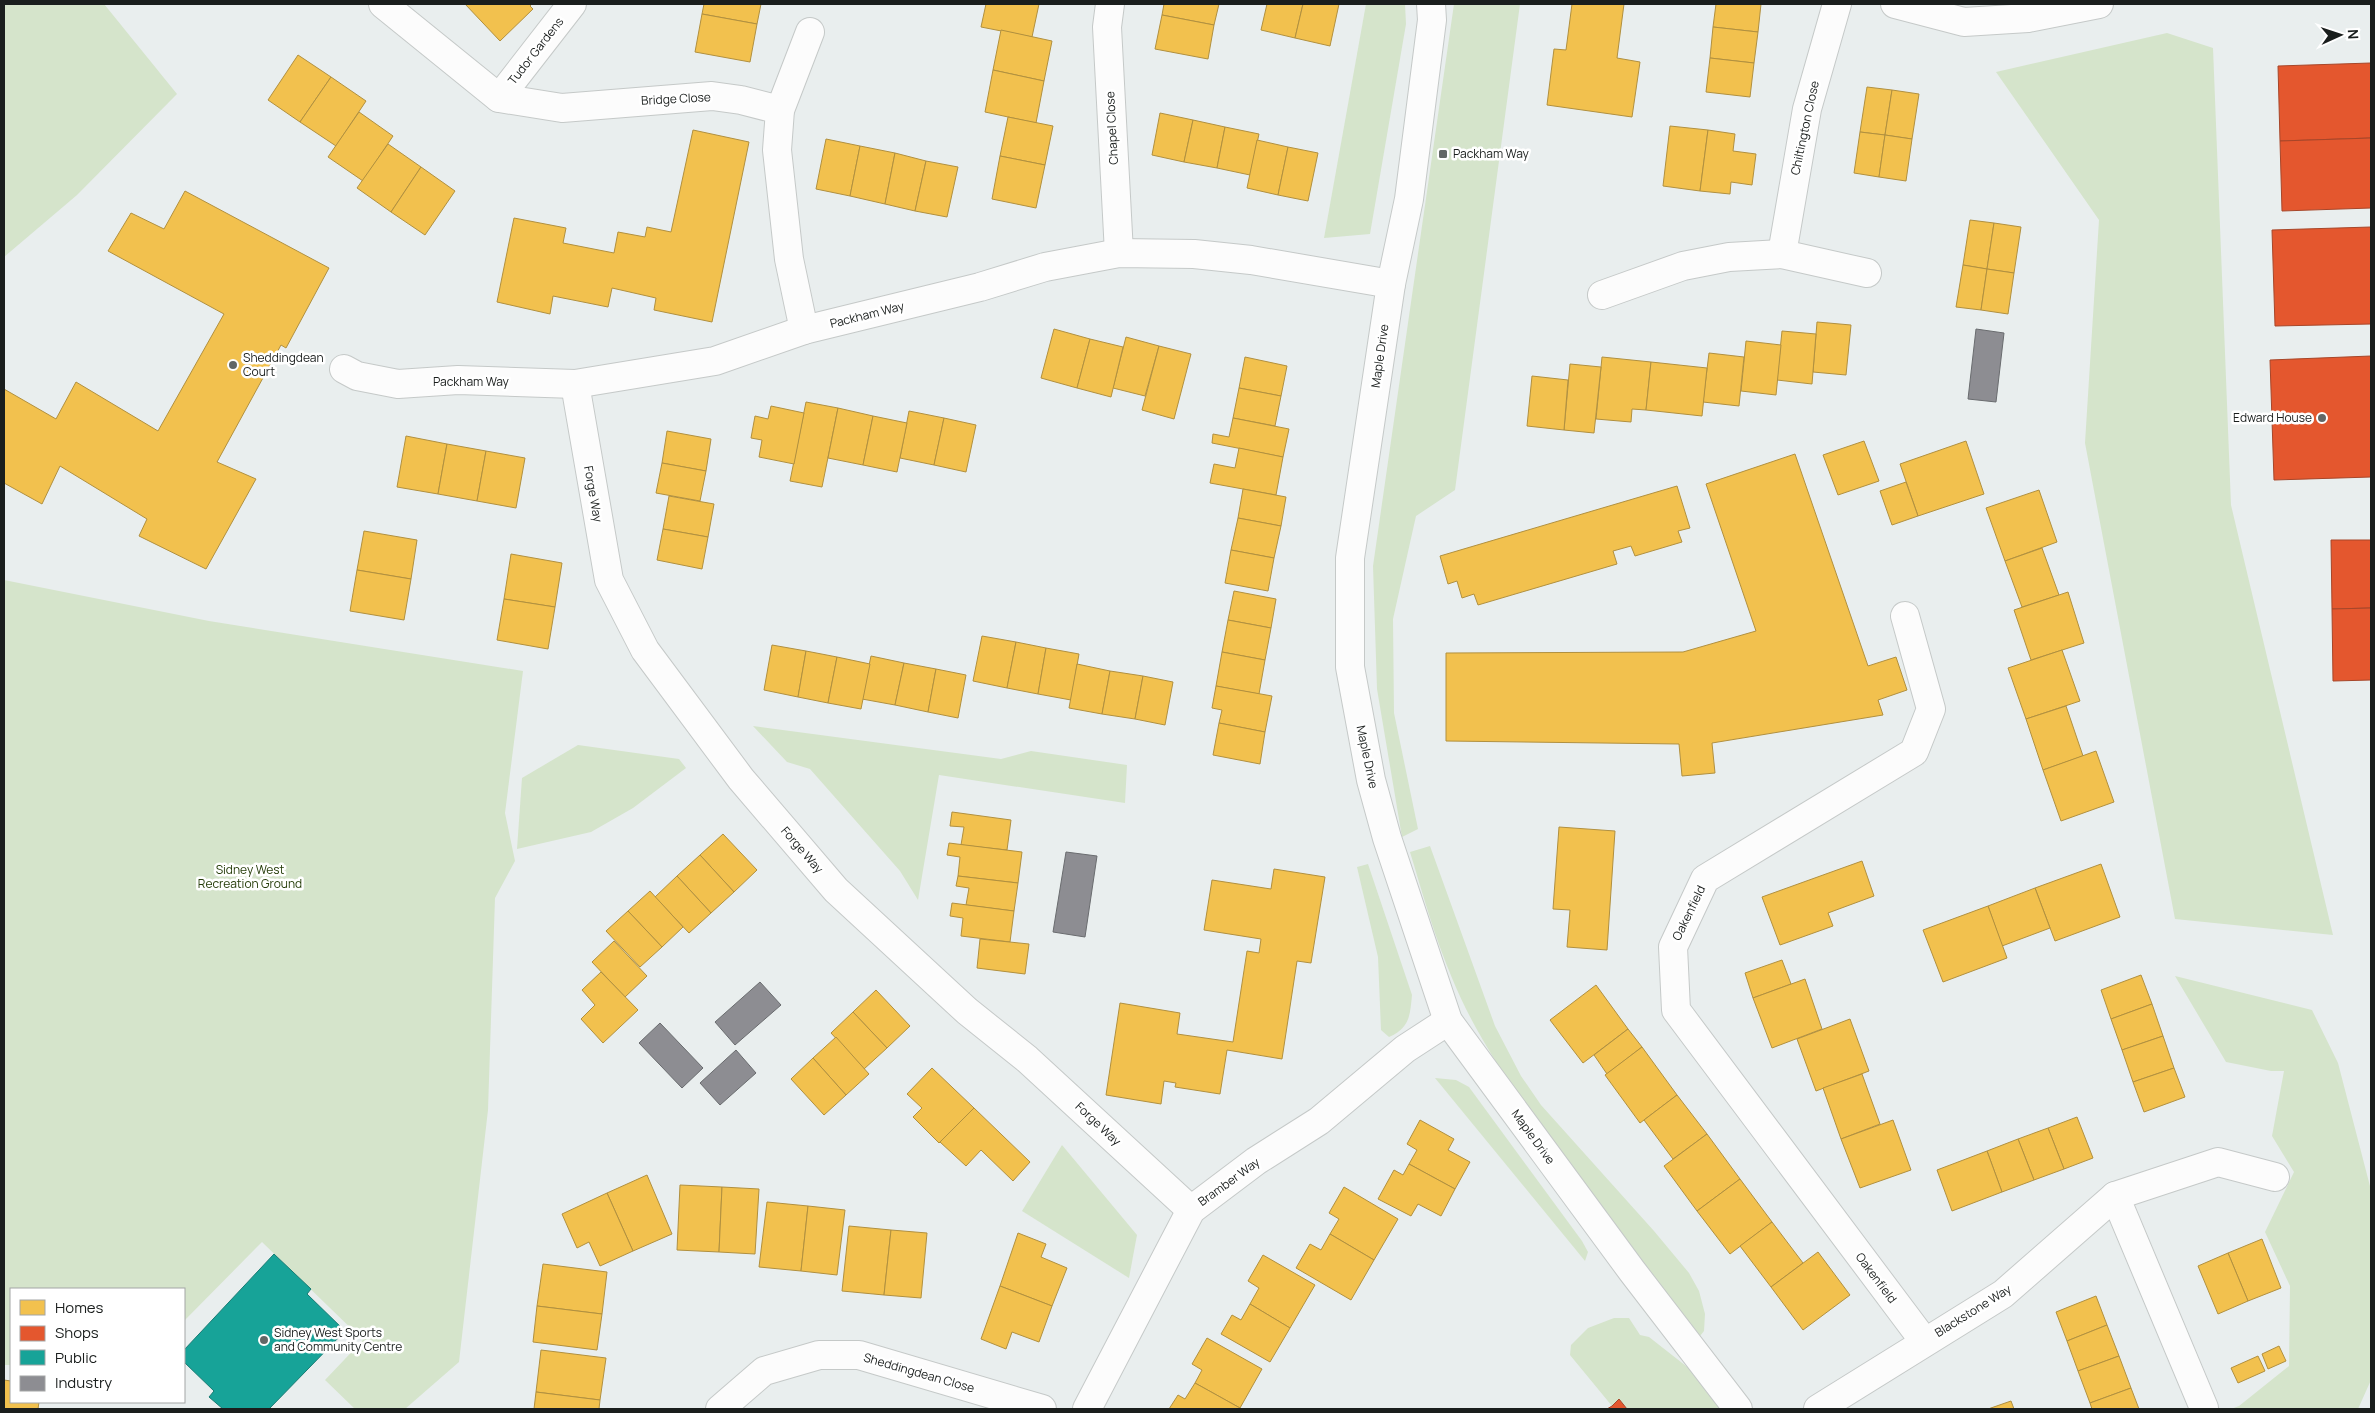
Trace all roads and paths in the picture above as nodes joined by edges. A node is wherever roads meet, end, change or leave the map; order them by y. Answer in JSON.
{"nodes":[{"id":1,"x":383,"y":4,"type":"edge"},
{"id":2,"x":572,"y":4,"type":"edge"},
{"id":3,"x":1110,"y":4,"type":"edge"},
{"id":4,"x":1431,"y":4,"type":"edge"},
{"id":5,"x":1837,"y":4,"type":"edge"},
{"id":6,"x":1895,"y":4,"type":"edge"},
{"id":7,"x":2099,"y":4,"type":"edge"},
{"id":8,"x":810,"y":32,"type":"dead end"},
{"id":9,"x":499,"y":98,"type":"junction"},
{"id":10,"x":780,"y":110,"type":"junction"},
{"id":11,"x":1119,"y":253,"type":"junction"},
{"id":12,"x":1782,"y":254,"type":"junction"},
{"id":13,"x":1867,"y":273,"type":"dead end"},
{"id":14,"x":1391,"y":284,"type":"junction"},
{"id":15,"x":1602,"y":296,"type":"dead end"},
{"id":16,"x":804,"y":330,"type":"junction"},
{"id":17,"x":344,"y":369,"type":"dead end"},
{"id":18,"x":575,"y":384,"type":"junction"},
{"id":19,"x":1906,"y":616,"type":"dead end"},
{"id":20,"x":1448,"y":1021,"type":"junction"},
{"id":21,"x":2275,"y":1177,"type":"dead end"},
{"id":22,"x":2116,"y":1196,"type":"junction"},
{"id":23,"x":1191,"y":1210,"type":"junction"},
{"id":24,"x":1924,"y":1342,"type":"junction"},
{"id":25,"x":2204,"y":1408,"type":"edge"},
{"id":26,"x":720,"y":1409,"type":"edge"},
{"id":27,"x":1042,"y":1409,"type":"edge"},
{"id":28,"x":1087,"y":1409,"type":"edge"},
{"id":29,"x":1738,"y":1409,"type":"edge"},
{"id":30,"x":1818,"y":1409,"type":"edge"}],
"edges":[{"from":1,"to":9,"type":"street"},
{"from":2,"to":9,"type":"street","name":"Tudor Gardens"},
{"from":3,"to":11,"type":"street","name":"Chapel Close"},
{"from":4,"to":14,"type":"street","name":"Maple Drive"},
{"from":5,"to":12,"type":"street","name":"Chiltington Close"},
{"from":6,"to":7,"type":"street"},
{"from":8,"to":10,"type":"street"},
{"from":9,"to":10,"type":"street","name":"Bridge Close"},
{"from":10,"to":16,"type":"street"},
{"from":11,"to":14,"type":"street","name":"Packham Way"},
{"from":11,"to":16,"type":"street","name":"Packham Way"},
{"from":12,"to":13,"type":"street"},
{"from":12,"to":15,"type":"street"},
{"from":14,"to":20,"type":"street","name":"Maple Drive"},
{"from":16,"to":18,"type":"street","name":"Packham Way"},
{"from":17,"to":18,"type":"street","name":"Packham Way"},
{"from":18,"to":23,"type":"street","name":"Forge Way"},
{"from":19,"to":24,"type":"street","name":"Oakenfield"},
{"from":20,"to":23,"type":"street","name":"Bramber Way"},
{"from":20,"to":29,"type":"street","name":"Maple Drive"},
{"from":21,"to":22,"type":"street","name":"Blackstone Way"},
{"from":22,"to":24,"type":"street","name":"Blackstone Way"},
{"from":22,"to":25,"type":"street"},
{"from":23,"to":28,"type":"street","name":"Bramber Way"},
{"from":24,"to":30,"type":"street","name":"Blackstone Way"},
{"from":26,"to":27,"type":"street","name":"Sheddingdean Close"}]}
